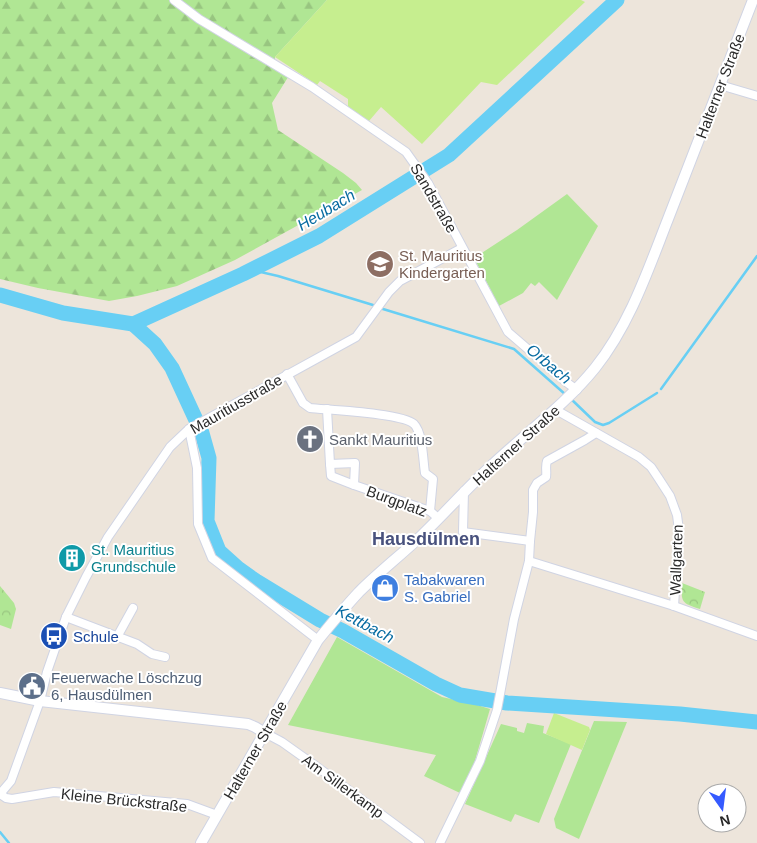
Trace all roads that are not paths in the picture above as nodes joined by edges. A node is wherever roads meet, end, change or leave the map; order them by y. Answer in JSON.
{"nodes":[{"id":1,"x":174,"y":0,"type":"edge"},
{"id":2,"x":752,"y":0,"type":"edge"},
{"id":3,"x":720,"y":85,"type":"junction"},
{"id":4,"x":757,"y":96,"type":"edge"},
{"id":5,"x":462,"y":248,"type":"junction"},
{"id":6,"x":287,"y":374,"type":"junction"},
{"id":7,"x":575,"y":392,"type":"junction"},
{"id":8,"x":327,"y":410,"type":"junction"},
{"id":9,"x":556,"y":410,"type":"junction"},
{"id":10,"x":191,"y":428,"type":"junction"},
{"id":11,"x":596,"y":433,"type":"junction"},
{"id":12,"x":330,"y":464,"type":"junction"},
{"id":13,"x":354,"y":486,"type":"junction"},
{"id":14,"x":464,"y":491,"type":"junction"},
{"id":15,"x":430,"y":511,"type":"junction"},
{"id":16,"x":438,"y":518,"type":"junction"},
{"id":17,"x":530,"y":541,"type":"junction"},
{"id":18,"x":529,"y":561,"type":"junction"},
{"id":19,"x":674,"y":606,"type":"junction"},
{"id":20,"x":133,"y":608,"type":"dead end"},
{"id":21,"x":66,"y":617,"type":"junction"},
{"id":22,"x":757,"y":636,"type":"edge"},
{"id":23,"x":117,"y":637,"type":"junction"},
{"id":24,"x":321,"y":637,"type":"junction"},
{"id":25,"x":165,"y":657,"type":"dead end"},
{"id":26,"x":0,"y":693,"type":"edge"},
{"id":27,"x":40,"y":701,"type":"junction"},
{"id":28,"x":265,"y":732,"type":"junction"},
{"id":29,"x":0,"y":794,"type":"edge"},
{"id":30,"x":217,"y":815,"type":"junction"},
{"id":31,"x":201,"y":843,"type":"edge"},
{"id":32,"x":420,"y":843,"type":"edge"},
{"id":33,"x":440,"y":843,"type":"edge"}],
"edges":[{"from":1,"to":5,"type":"street","name":"Sandstraße"},
{"from":2,"to":3,"type":"main road","name":"Halterner Straße"},
{"from":3,"to":4,"type":"street"},
{"from":3,"to":7,"type":"main road","name":"Halterner Straße"},
{"from":5,"to":6,"type":"street","name":"Mauritiusstraße"},
{"from":5,"to":7,"type":"street","name":"Sandstraße"},
{"from":6,"to":8,"type":"street"},
{"from":6,"to":10,"type":"street","name":"Mauritiusstraße"},
{"from":7,"to":9,"type":"main road","name":"Halterner Straße"},
{"from":8,"to":12,"type":"street"},
{"from":8,"to":15,"type":"street"},
{"from":9,"to":11,"type":"street","name":"Wallgarten"},
{"from":9,"to":14,"type":"main road","name":"Halterner Straße"},
{"from":10,"to":21,"type":"street","name":"Mauritiusstraße"},
{"from":10,"to":24,"type":"street"},
{"from":11,"to":17,"type":"street"},
{"from":11,"to":19,"type":"street","name":"Wallgarten"},
{"from":12,"to":13,"type":"street","name":"Burgplatz"},
{"from":12,"to":13,"type":"street","name":"Burgplatz"},
{"from":13,"to":15,"type":"street","name":"Burgplatz"},
{"from":14,"to":16,"type":"main road","name":"Halterner Straße"},
{"from":14,"to":17,"type":"street"},
{"from":15,"to":16,"type":"street","name":"Burgplatz"},
{"from":16,"to":24,"type":"main road","name":"Halterner Straße"},
{"from":17,"to":18,"type":"street"},
{"from":18,"to":19,"type":"street","name":"Wallgarten"},
{"from":18,"to":33,"type":"street"},
{"from":19,"to":22,"type":"street","name":"Wallgarten"},
{"from":20,"to":23,"type":"street"},
{"from":21,"to":23,"type":"street"},
{"from":21,"to":27,"type":"street","name":"Mauritiusstraße"},
{"from":23,"to":25,"type":"street"},
{"from":24,"to":28,"type":"main road","name":"Halterner Straße"},
{"from":26,"to":27,"type":"main road"},
{"from":27,"to":28,"type":"main road"},
{"from":27,"to":29,"type":"street","name":"Mauritiusstraße"},
{"from":28,"to":30,"type":"main road","name":"Halterner Straße"},
{"from":28,"to":32,"type":"street","name":"Am Sillerkamp"},
{"from":29,"to":30,"type":"street","name":"Kleine Brückstraße"},
{"from":30,"to":31,"type":"main road","name":"Halterner Straße"}]}
